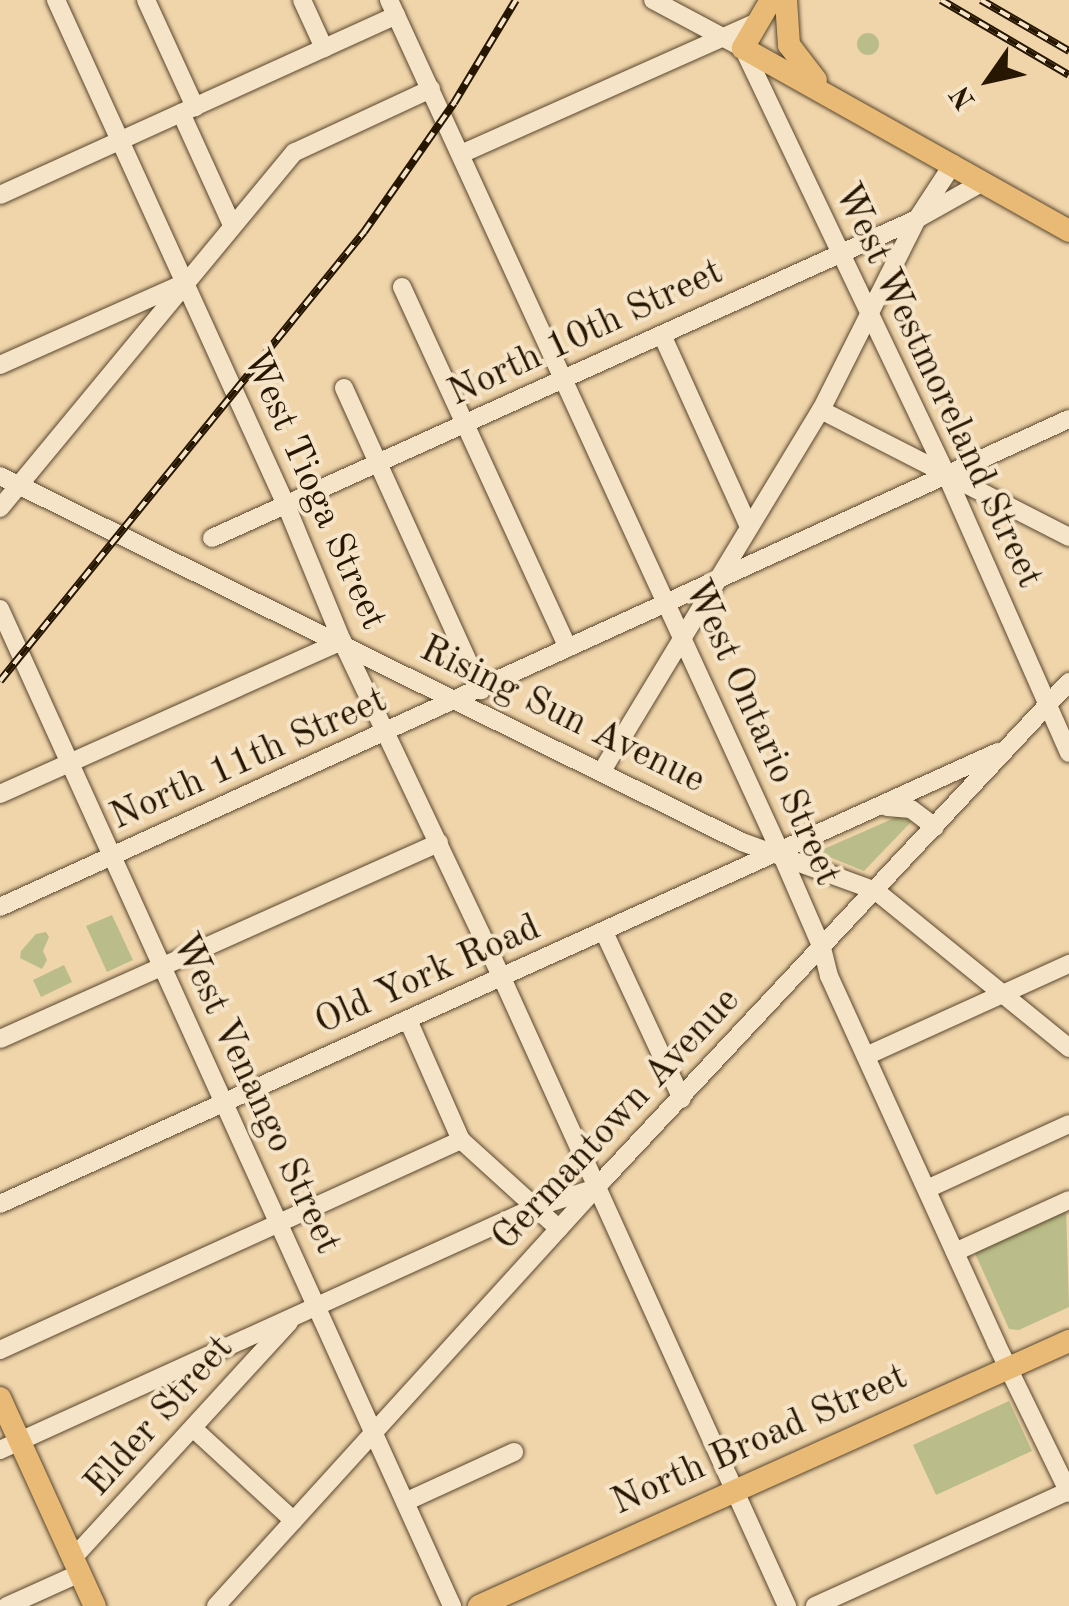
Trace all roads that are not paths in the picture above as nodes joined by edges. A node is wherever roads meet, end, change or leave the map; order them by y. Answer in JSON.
{"nodes":[{"id":1,"x":56,"y":0,"type":"edge"},
{"id":2,"x":146,"y":0,"type":"edge"},
{"id":3,"x":302,"y":0,"type":"edge"},
{"id":4,"x":653,"y":0,"type":"edge"},
{"id":5,"x":771,"y":0,"type":"edge"},
{"id":6,"x":786,"y":0,"type":"edge"},
{"id":7,"x":393,"y":8,"type":"edge"},
{"id":8,"x":758,"y":22,"type":"junction"},
{"id":9,"x":718,"y":38,"type":"junction"},
{"id":10,"x":324,"y":48,"type":"junction"},
{"id":11,"x":743,"y":48,"type":"junction"},
{"id":12,"x":432,"y":90,"type":"junction"},
{"id":13,"x":834,"y":96,"type":"junction"},
{"id":14,"x":188,"y":110,"type":"junction"},
{"id":15,"x":120,"y":140,"type":"junction"},
{"id":16,"x":461,"y":154,"type":"junction"},
{"id":17,"x":952,"y":164,"type":"junction"},
{"id":18,"x":983,"y":182,"type":"junction"},
{"id":19,"x":0,"y":195,"type":"edge"},
{"id":20,"x":917,"y":218,"type":"junction"},
{"id":21,"x":232,"y":226,"type":"junction"},
{"id":22,"x":1069,"y":231,"type":"edge"},
{"id":23,"x":841,"y":253,"type":"junction"},
{"id":24,"x":186,"y":282,"type":"junction"},
{"id":25,"x":402,"y":287,"type":"dead end"},
{"id":26,"x":869,"y":316,"type":"junction"},
{"id":27,"x":662,"y":334,"type":"junction"},
{"id":28,"x":0,"y":365,"type":"edge"},
{"id":29,"x":564,"y":379,"type":"junction"},
{"id":30,"x":344,"y":388,"type":"dead end"},
{"id":31,"x":821,"y":410,"type":"junction"},
{"id":32,"x":1069,"y":419,"type":"edge"},
{"id":33,"x":466,"y":425,"type":"junction"},
{"id":34,"x":379,"y":464,"type":"junction"},
{"id":35,"x":946,"y":474,"type":"junction"},
{"id":36,"x":0,"y":476,"type":"edge"},
{"id":37,"x":19,"y":484,"type":"junction"},
{"id":38,"x":286,"y":505,"type":"junction"},
{"id":39,"x":0,"y":508,"type":"edge"},
{"id":40,"x":749,"y":527,"type":"junction"},
{"id":41,"x":1069,"y":537,"type":"edge"},
{"id":42,"x":212,"y":538,"type":"dead end"},
{"id":43,"x":717,"y":582,"type":"junction"},
{"id":44,"x":667,"y":605,"type":"junction"},
{"id":45,"x":0,"y":609,"type":"edge"},
{"id":46,"x":683,"y":638,"type":"junction"},
{"id":47,"x":342,"y":642,"type":"junction"},
{"id":48,"x":568,"y":648,"type":"junction"},
{"id":49,"x":1069,"y":682,"type":"edge"},
{"id":50,"x":480,"y":690,"type":"junction"},
{"id":51,"x":455,"y":702,"type":"junction"},
{"id":52,"x":1048,"y":706,"type":"junction"},
{"id":53,"x":388,"y":732,"type":"junction"},
{"id":54,"x":1012,"y":744,"type":"junction"},
{"id":55,"x":1069,"y":753,"type":"edge"},
{"id":56,"x":68,"y":764,"type":"junction"},
{"id":57,"x":602,"y":771,"type":"junction"},
{"id":58,"x":0,"y":794,"type":"edge"},
{"id":59,"x":882,"y":807,"type":"junction"},
{"id":60,"x":935,"y":827,"type":"junction"},
{"id":61,"x":439,"y":843,"type":"junction"},
{"id":62,"x":780,"y":852,"type":"junction"},
{"id":63,"x":112,"y":857,"type":"junction"},
{"id":64,"x":876,"y":891,"type":"junction"},
{"id":65,"x":0,"y":907,"type":"edge"},
{"id":66,"x":604,"y":932,"type":"junction"},
{"id":67,"x":822,"y":948,"type":"junction"},
{"id":68,"x":1069,"y":964,"type":"edge"},
{"id":69,"x":162,"y":968,"type":"junction"},
{"id":70,"x":502,"y":978,"type":"junction"},
{"id":71,"x":1002,"y":994,"type":"junction"},
{"id":72,"x":408,"y":1020,"type":"junction"},
{"id":73,"x":0,"y":1039,"type":"edge"},
{"id":74,"x":1069,"y":1048,"type":"edge"},
{"id":75,"x":866,"y":1056,"type":"junction"},
{"id":76,"x":682,"y":1099,"type":"junction"},
{"id":77,"x":224,"y":1103,"type":"junction"},
{"id":78,"x":1069,"y":1124,"type":"edge"},
{"id":79,"x":460,"y":1140,"type":"junction"},
{"id":80,"x":596,"y":1188,"type":"junction"},
{"id":81,"x":927,"y":1189,"type":"junction"},
{"id":82,"x":1069,"y":1200,"type":"edge"},
{"id":83,"x":0,"y":1204,"type":"edge"},
{"id":84,"x":533,"y":1208,"type":"junction"},
{"id":85,"x":277,"y":1220,"type":"junction"},
{"id":86,"x":559,"y":1229,"type":"junction"},
{"id":87,"x":954,"y":1252,"type":"junction"},
{"id":88,"x":316,"y":1306,"type":"junction"},
{"id":89,"x":293,"y":1318,"type":"junction"},
{"id":90,"x":1069,"y":1341,"type":"edge"},
{"id":91,"x":0,"y":1350,"type":"edge"},
{"id":92,"x":1010,"y":1368,"type":"junction"},
{"id":93,"x":0,"y":1398,"type":"edge"},
{"id":94,"x":195,"y":1430,"type":"junction"},
{"id":95,"x":373,"y":1436,"type":"junction"},
{"id":96,"x":10,"y":1446,"type":"edge"},
{"id":97,"x":514,"y":1452,"type":"dead end"},
{"id":98,"x":733,"y":1491,"type":"junction"},
{"id":99,"x":1068,"y":1492,"type":"edge"},
{"id":100,"x":405,"y":1502,"type":"junction"},
{"id":101,"x":294,"y":1521,"type":"junction"},
{"id":102,"x":76,"y":1566,"type":"junction"},
{"id":103,"x":7,"y":1606,"type":"edge"},
{"id":104,"x":94,"y":1606,"type":"edge"},
{"id":105,"x":216,"y":1606,"type":"edge"},
{"id":106,"x":452,"y":1606,"type":"edge"},
{"id":107,"x":479,"y":1606,"type":"edge"},
{"id":108,"x":786,"y":1606,"type":"edge"},
{"id":109,"x":815,"y":1606,"type":"edge"}],
"edges":[{"from":1,"to":15,"type":"street","name":"West Tioga Street"},
{"from":2,"to":14,"type":"street"},
{"from":3,"to":10,"type":"street"},
{"from":4,"to":9,"type":"street"},
{"from":5,"to":8,"type":"main road"},
{"from":6,"to":13,"type":"main road"},
{"from":7,"to":10,"type":"street"},
{"from":7,"to":12,"type":"street","name":"West Ontario Street"},
{"from":8,"to":9,"type":"street"},
{"from":8,"to":11,"type":"main road"},
{"from":9,"to":11,"type":"street"},
{"from":9,"to":16,"type":"street"},
{"from":10,"to":14,"type":"street"},
{"from":11,"to":13,"type":"main road"},
{"from":11,"to":23,"type":"street","name":"West Westmoreland Street"},
{"from":12,"to":16,"type":"street","name":"West Ontario Street"},
{"from":12,"to":21,"type":"street"},
{"from":13,"to":17,"type":"main road"},
{"from":14,"to":15,"type":"street"},
{"from":14,"to":21,"type":"street"},
{"from":15,"to":19,"type":"street"},
{"from":15,"to":24,"type":"street","name":"West Tioga Street"},
{"from":16,"to":29,"type":"street","name":"West Ontario Street"},
{"from":17,"to":18,"type":"main road"},
{"from":17,"to":20,"type":"street"},
{"from":18,"to":20,"type":"street","name":"North 10th Street"},
{"from":18,"to":22,"type":"main road"},
{"from":20,"to":23,"type":"street","name":"North 10th Street"},
{"from":20,"to":26,"type":"street"},
{"from":21,"to":24,"type":"street"},
{"from":23,"to":26,"type":"street","name":"West Westmoreland Street"},
{"from":23,"to":27,"type":"street","name":"North 10th Street"},
{"from":24,"to":28,"type":"street"},
{"from":24,"to":37,"type":"street"},
{"from":24,"to":38,"type":"street","name":"West Tioga Street"},
{"from":25,"to":33,"type":"street"},
{"from":26,"to":31,"type":"street"},
{"from":26,"to":35,"type":"street","name":"West Westmoreland Street"},
{"from":27,"to":29,"type":"street","name":"North 10th Street"},
{"from":27,"to":40,"type":"street"},
{"from":29,"to":33,"type":"street","name":"North 10th Street"},
{"from":29,"to":44,"type":"street","name":"West Ontario Street"},
{"from":30,"to":34,"type":"street"},
{"from":31,"to":35,"type":"street"},
{"from":31,"to":40,"type":"street"},
{"from":32,"to":35,"type":"street","name":"North 11th Street"},
{"from":33,"to":34,"type":"street","name":"North 10th Street"},
{"from":33,"to":48,"type":"street"},
{"from":34,"to":38,"type":"street","name":"North 10th Street"},
{"from":34,"to":50,"type":"street"},
{"from":35,"to":41,"type":"street"},
{"from":35,"to":43,"type":"street","name":"North 11th Street"},
{"from":35,"to":52,"type":"street","name":"West Westmoreland Street"},
{"from":36,"to":37,"type":"street","name":"Rising Sun Avenue"},
{"from":37,"to":39,"type":"street"},
{"from":37,"to":47,"type":"street","name":"Rising Sun Avenue"},
{"from":38,"to":42,"type":"street","name":"North 10th Street"},
{"from":38,"to":47,"type":"street","name":"West Tioga Street"},
{"from":40,"to":43,"type":"street"},
{"from":43,"to":44,"type":"street","name":"North 11th Street"},
{"from":43,"to":46,"type":"street"},
{"from":44,"to":46,"type":"street","name":"West Ontario Street"},
{"from":44,"to":48,"type":"street","name":"North 11th Street"},
{"from":45,"to":56,"type":"street","name":"West Venango Street"},
{"from":46,"to":57,"type":"street"},
{"from":46,"to":62,"type":"street","name":"West Ontario Street"},
{"from":47,"to":51,"type":"street","name":"Rising Sun Avenue"},
{"from":47,"to":53,"type":"street","name":"West Tioga Street"},
{"from":47,"to":56,"type":"street"},
{"from":48,"to":50,"type":"street","name":"North 11th Street"},
{"from":49,"to":52,"type":"street","name":"Germantown Avenue"},
{"from":50,"to":51,"type":"street","name":"North 11th Street"},
{"from":51,"to":53,"type":"street","name":"North 11th Street"},
{"from":51,"to":57,"type":"street","name":"Rising Sun Avenue"},
{"from":52,"to":54,"type":"street","name":"Germantown Avenue"},
{"from":52,"to":55,"type":"street","name":"West Westmoreland Street"},
{"from":53,"to":61,"type":"street","name":"West Tioga Street"},
{"from":53,"to":63,"type":"street","name":"North 11th Street"},
{"from":54,"to":59,"type":"street","name":"Old York Road"},
{"from":54,"to":60,"type":"street","name":"Germantown Avenue"},
{"from":56,"to":58,"type":"street"},
{"from":56,"to":63,"type":"street","name":"West Venango Street"},
{"from":57,"to":62,"type":"street","name":"Rising Sun Avenue"},
{"from":59,"to":60,"type":"street"},
{"from":59,"to":62,"type":"street","name":"Old York Road"},
{"from":60,"to":64,"type":"street","name":"Germantown Avenue"},
{"from":61,"to":69,"type":"street"},
{"from":61,"to":70,"type":"street","name":"West Tioga Street"},
{"from":62,"to":64,"type":"street","name":"Rising Sun Avenue"},
{"from":62,"to":66,"type":"street","name":"Old York Road"},
{"from":62,"to":67,"type":"street","name":"West Ontario Street"},
{"from":63,"to":65,"type":"street","name":"North 11th Street"},
{"from":63,"to":69,"type":"street","name":"West Venango Street"},
{"from":64,"to":67,"type":"street","name":"Germantown Avenue"},
{"from":64,"to":71,"type":"street","name":"Rising Sun Avenue"},
{"from":66,"to":70,"type":"street","name":"Old York Road"},
{"from":66,"to":76,"type":"street"},
{"from":67,"to":75,"type":"street","name":"West Ontario Street"},
{"from":67,"to":76,"type":"street","name":"Germantown Avenue"},
{"from":68,"to":71,"type":"street"},
{"from":69,"to":73,"type":"street"},
{"from":69,"to":77,"type":"street","name":"West Venango Street"},
{"from":70,"to":72,"type":"street","name":"Old York Road"},
{"from":70,"to":80,"type":"street","name":"West Tioga Street"},
{"from":71,"to":74,"type":"street","name":"Rising Sun Avenue"},
{"from":71,"to":75,"type":"street"},
{"from":72,"to":77,"type":"street","name":"Old York Road"},
{"from":72,"to":79,"type":"street"},
{"from":75,"to":81,"type":"street","name":"West Ontario Street"},
{"from":76,"to":80,"type":"street","name":"Germantown Avenue"},
{"from":77,"to":83,"type":"street","name":"Old York Road"},
{"from":77,"to":85,"type":"street","name":"West Venango Street"},
{"from":78,"to":81,"type":"street"},
{"from":79,"to":84,"type":"street"},
{"from":79,"to":85,"type":"street"},
{"from":80,"to":84,"type":"street"},
{"from":80,"to":86,"type":"street","name":"Germantown Avenue"},
{"from":80,"to":98,"type":"street","name":"West Tioga Street"},
{"from":81,"to":87,"type":"street","name":"West Ontario Street"},
{"from":82,"to":87,"type":"street"},
{"from":84,"to":86,"type":"street"},
{"from":84,"to":88,"type":"street"},
{"from":85,"to":88,"type":"street","name":"West Venango Street"},
{"from":85,"to":91,"type":"street"},
{"from":86,"to":95,"type":"street","name":"Germantown Avenue"},
{"from":87,"to":92,"type":"street","name":"West Ontario Street"},
{"from":88,"to":89,"type":"street"},
{"from":88,"to":95,"type":"street","name":"West Venango Street"},
{"from":89,"to":94,"type":"street","name":"Elder Street"},
{"from":89,"to":96,"type":"street"},
{"from":90,"to":92,"type":"main road","name":"North Broad Street"},
{"from":92,"to":98,"type":"main road","name":"North Broad Street"},
{"from":92,"to":99,"type":"street","name":"West Ontario Street"},
{"from":93,"to":96,"type":"main road"},
{"from":94,"to":101,"type":"street"},
{"from":94,"to":102,"type":"street","name":"Elder Street"},
{"from":95,"to":100,"type":"street","name":"West Venango Street"},
{"from":95,"to":101,"type":"street","name":"Germantown Avenue"},
{"from":96,"to":102,"type":"main road"},
{"from":97,"to":100,"type":"street"},
{"from":98,"to":107,"type":"main road","name":"North Broad Street"},
{"from":98,"to":108,"type":"street","name":"West Tioga Street"},
{"from":99,"to":109,"type":"street"},
{"from":100,"to":106,"type":"street","name":"West Venango Street"},
{"from":101,"to":105,"type":"street","name":"Germantown Avenue"},
{"from":102,"to":103,"type":"street"},
{"from":102,"to":104,"type":"main road"}]}
